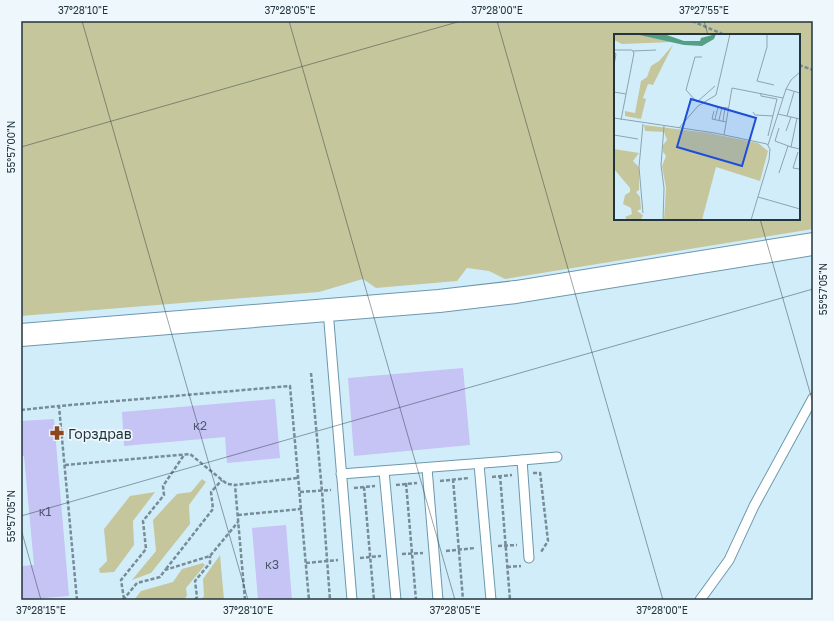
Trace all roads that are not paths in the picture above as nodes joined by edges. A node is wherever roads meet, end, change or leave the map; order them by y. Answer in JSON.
{"nodes":[{"id":1,"x":813,"y":244,"type":"edge"},
{"id":2,"x":328,"y":310,"type":"junction"},
{"id":3,"x":21,"y":336,"type":"edge"},
{"id":4,"x":813,"y":398,"type":"edge"},
{"id":5,"x":557,"y":457,"type":"dead end"},
{"id":6,"x":522,"y":460,"type":"junction"},
{"id":7,"x":479,"y":464,"type":"junction"},
{"id":8,"x":427,"y":468,"type":"junction"},
{"id":9,"x":384,"y":471,"type":"junction"},
{"id":10,"x":341,"y":474,"type":"junction"},
{"id":11,"x":529,"y":558,"type":"dead end"},
{"id":12,"x":352,"y":600,"type":"edge"},
{"id":13,"x":396,"y":600,"type":"edge"},
{"id":14,"x":438,"y":600,"type":"edge"},
{"id":15,"x":490,"y":600,"type":"edge"},
{"id":16,"x":700,"y":600,"type":"edge"}],
"edges":[{"from":1,"to":2,"type":"main road"},
{"from":2,"to":3,"type":"main road"},
{"from":2,"to":10,"type":"lane"},
{"from":4,"to":16,"type":"lane"},
{"from":5,"to":6,"type":"lane"},
{"from":6,"to":7,"type":"lane"},
{"from":6,"to":11,"type":"lane"},
{"from":7,"to":8,"type":"lane"},
{"from":7,"to":15,"type":"lane"},
{"from":8,"to":9,"type":"lane"},
{"from":8,"to":14,"type":"lane"},
{"from":9,"to":10,"type":"lane"},
{"from":9,"to":13,"type":"lane"},
{"from":10,"to":12,"type":"lane"}]}
